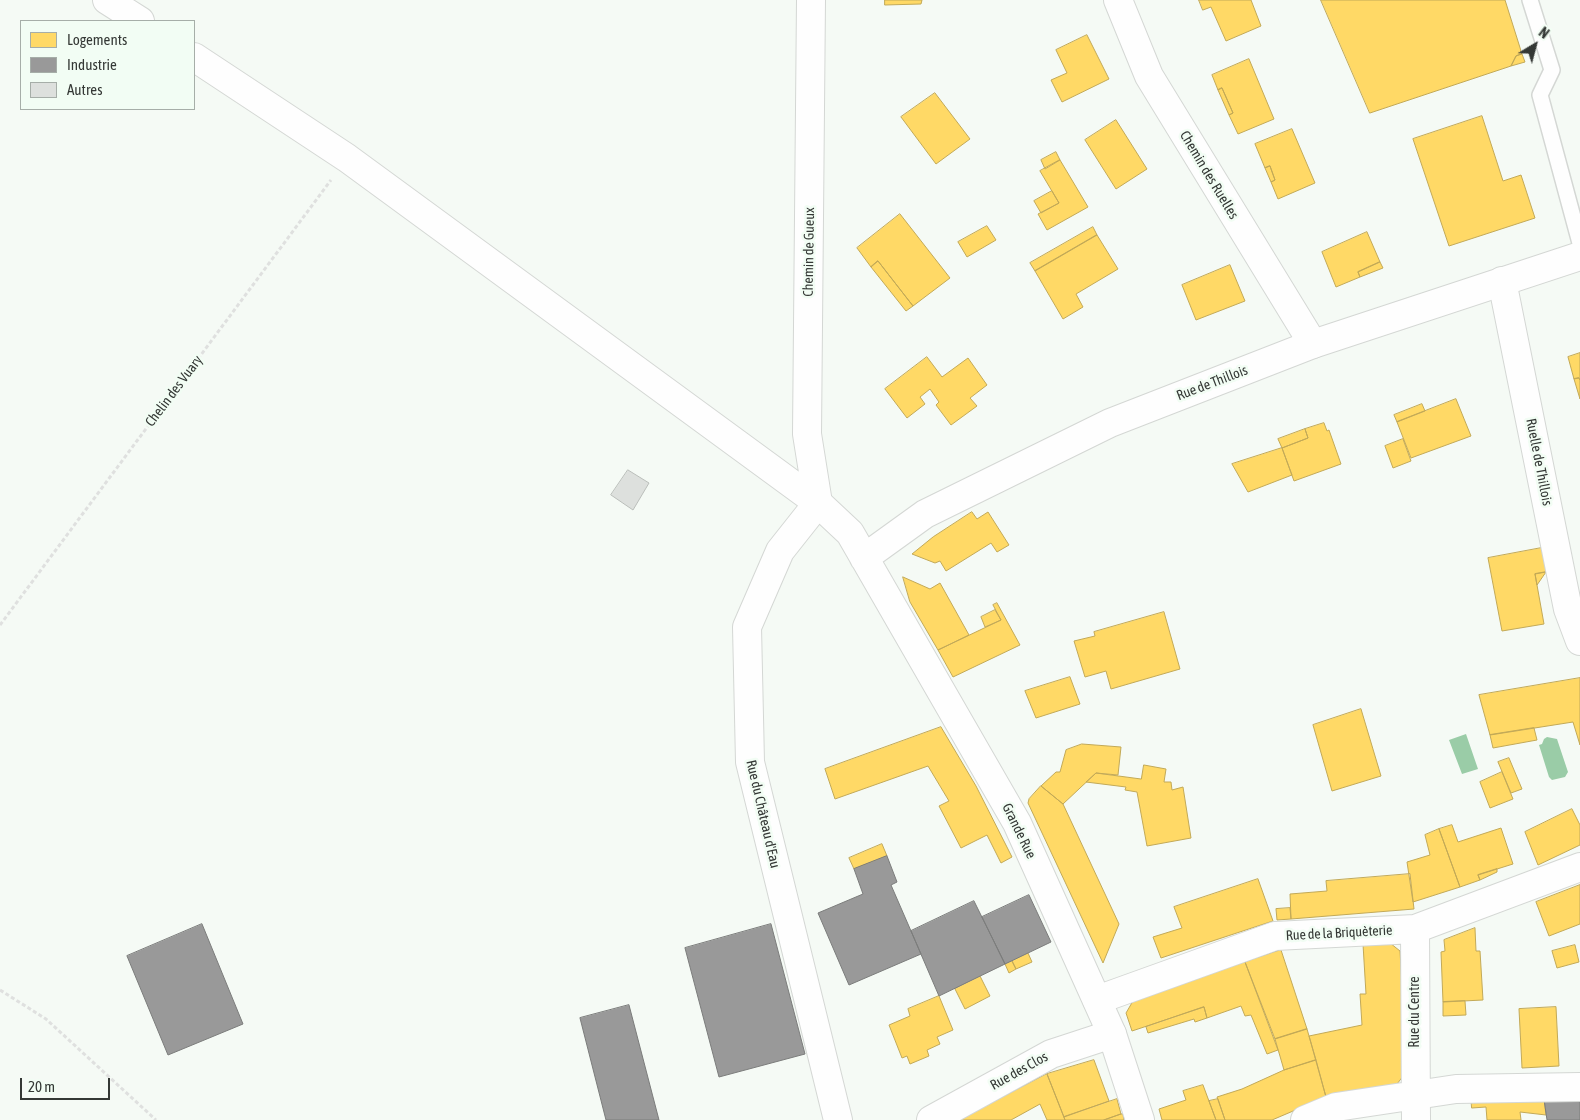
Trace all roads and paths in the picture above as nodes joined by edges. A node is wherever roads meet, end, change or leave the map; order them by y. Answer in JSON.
{"nodes":[{"id":1,"x":108,"y":0,"type":"edge"},
{"id":2,"x":811,"y":0,"type":"edge"},
{"id":3,"x":1118,"y":0,"type":"edge"},
{"id":4,"x":1530,"y":0,"type":"edge"},
{"id":5,"x":138,"y":20,"type":"edge"},
{"id":6,"x":195,"y":58,"type":"edge"},
{"id":7,"x":347,"y":158,"type":"junction"},
{"id":8,"x":1580,"y":243,"type":"edge"},
{"id":9,"x":1580,"y":256,"type":"edge"},
{"id":10,"x":1502,"y":280,"type":"junction"},
{"id":11,"x":1313,"y":344,"type":"junction"},
{"id":12,"x":818,"y":503,"type":"junction"},
{"id":13,"x":864,"y":558,"type":"junction"},
{"id":14,"x":0,"y":625,"type":"edge"},
{"id":15,"x":1580,"y":641,"type":"edge"},
{"id":16,"x":1580,"y":867,"type":"edge"},
{"id":17,"x":1415,"y":929,"type":"junction"},
{"id":18,"x":0,"y":990,"type":"edge"},
{"id":19,"x":1097,"y":1000,"type":"junction"},
{"id":20,"x":1112,"y":1034,"type":"junction"},
{"id":21,"x":1580,"y":1087,"type":"edge"},
{"id":22,"x":1416,"y":1107,"type":"edge"},
{"id":23,"x":156,"y":1120,"type":"edge"},
{"id":24,"x":838,"y":1120,"type":"edge"},
{"id":25,"x":932,"y":1120,"type":"edge"},
{"id":26,"x":1140,"y":1120,"type":"edge"},
{"id":27,"x":1305,"y":1120,"type":"edge"}],
"edges":[{"from":1,"to":5,"type":"street"},
{"from":2,"to":12,"type":"street","name":"Chemin de Gueux"},
{"from":3,"to":11,"type":"street","name":"Chemin des Ruelles"},
{"from":4,"to":8,"type":"lane"},
{"from":6,"to":7,"type":"street"},
{"from":7,"to":12,"type":"street"},
{"from":7,"to":14,"type":"path","name":"Chelin des Vuary"},
{"from":9,"to":10,"type":"street","name":"Rue de Thillois"},
{"from":10,"to":11,"type":"street","name":"Rue de Thillois"},
{"from":10,"to":15,"type":"street","name":"Ruelle de Thillois"},
{"from":11,"to":13,"type":"street","name":"Rue de Thillois"},
{"from":12,"to":13,"type":"street"},
{"from":12,"to":24,"type":"street","name":"Rue du Château d'Eau"},
{"from":13,"to":19,"type":"street","name":"Grande Rue"},
{"from":16,"to":17,"type":"street","name":"Rue de la Briquèterie"},
{"from":17,"to":19,"type":"street","name":"Rue de la Briquèterie"},
{"from":17,"to":22,"type":"street","name":"Rue du Centre"},
{"from":18,"to":23,"type":"path"},
{"from":19,"to":20,"type":"street","name":"Grande Rue"},
{"from":20,"to":25,"type":"street","name":"Rue des Clos"},
{"from":20,"to":26,"type":"street","name":"Grande Rue"},
{"from":21,"to":22,"type":"street"},
{"from":22,"to":27,"type":"street"}]}
